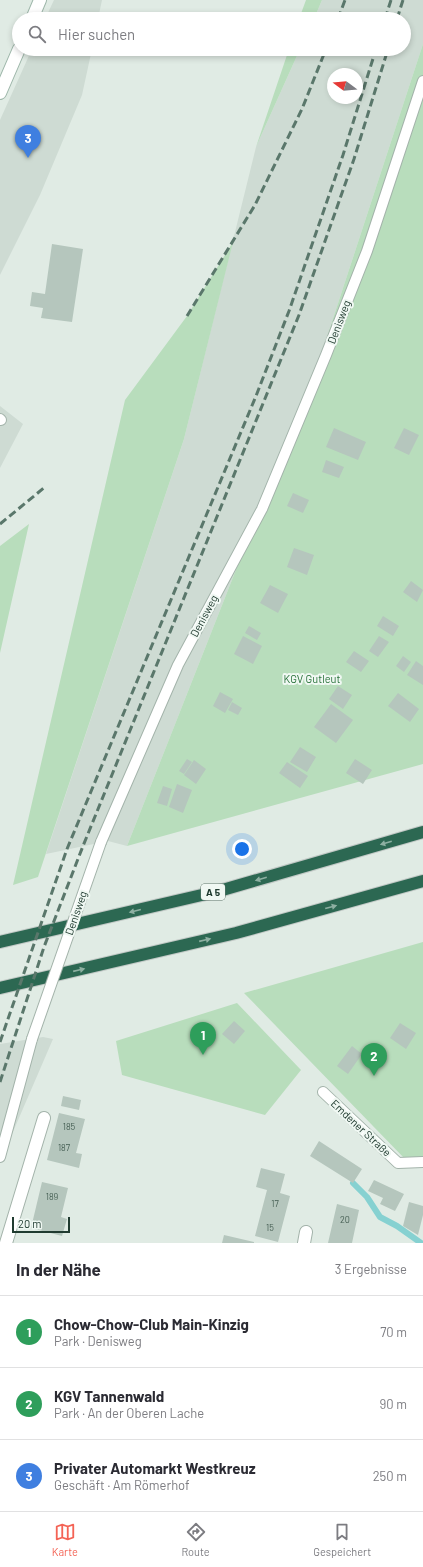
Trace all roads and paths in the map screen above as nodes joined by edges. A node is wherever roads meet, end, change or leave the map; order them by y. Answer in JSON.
{"nodes":[{"id":1,"x":40,"y":0,"type":"edge"},
{"id":2,"x":35,"y":12,"type":"edge"},
{"id":3,"x":16,"y":56,"type":"edge"},
{"id":4,"x":423,"y":81,"type":"edge"},
{"id":5,"x":0,"y":93,"type":"edge"},
{"id":6,"x":423,"y":832,"type":"edge"},
{"id":7,"x":423,"y":881,"type":"edge"},
{"id":8,"x":0,"y":942,"type":"edge"},
{"id":9,"x":0,"y":988,"type":"edge"},
{"id":10,"x":322,"y":1092,"type":"dead end"},
{"id":11,"x":44,"y":1118,"type":"dead end"},
{"id":12,"x":0,"y":1157,"type":"edge"},
{"id":13,"x":423,"y":1162,"type":"edge"},
{"id":14,"x":6,"y":1243,"type":"edge"}],
"edges":[{"from":1,"to":2,"type":"street"},
{"from":3,"to":5,"type":"street"},
{"from":4,"to":12,"type":"lane","name":"Denisweg","bridge":true},
{"from":6,"to":8,"type":"highway","number":"A 5","one_way":true},
{"from":9,"to":7,"type":"highway","one_way":true},
{"from":10,"to":13,"type":"lane","name":"Emdener Straße"},
{"from":11,"to":14,"type":"street"}]}
